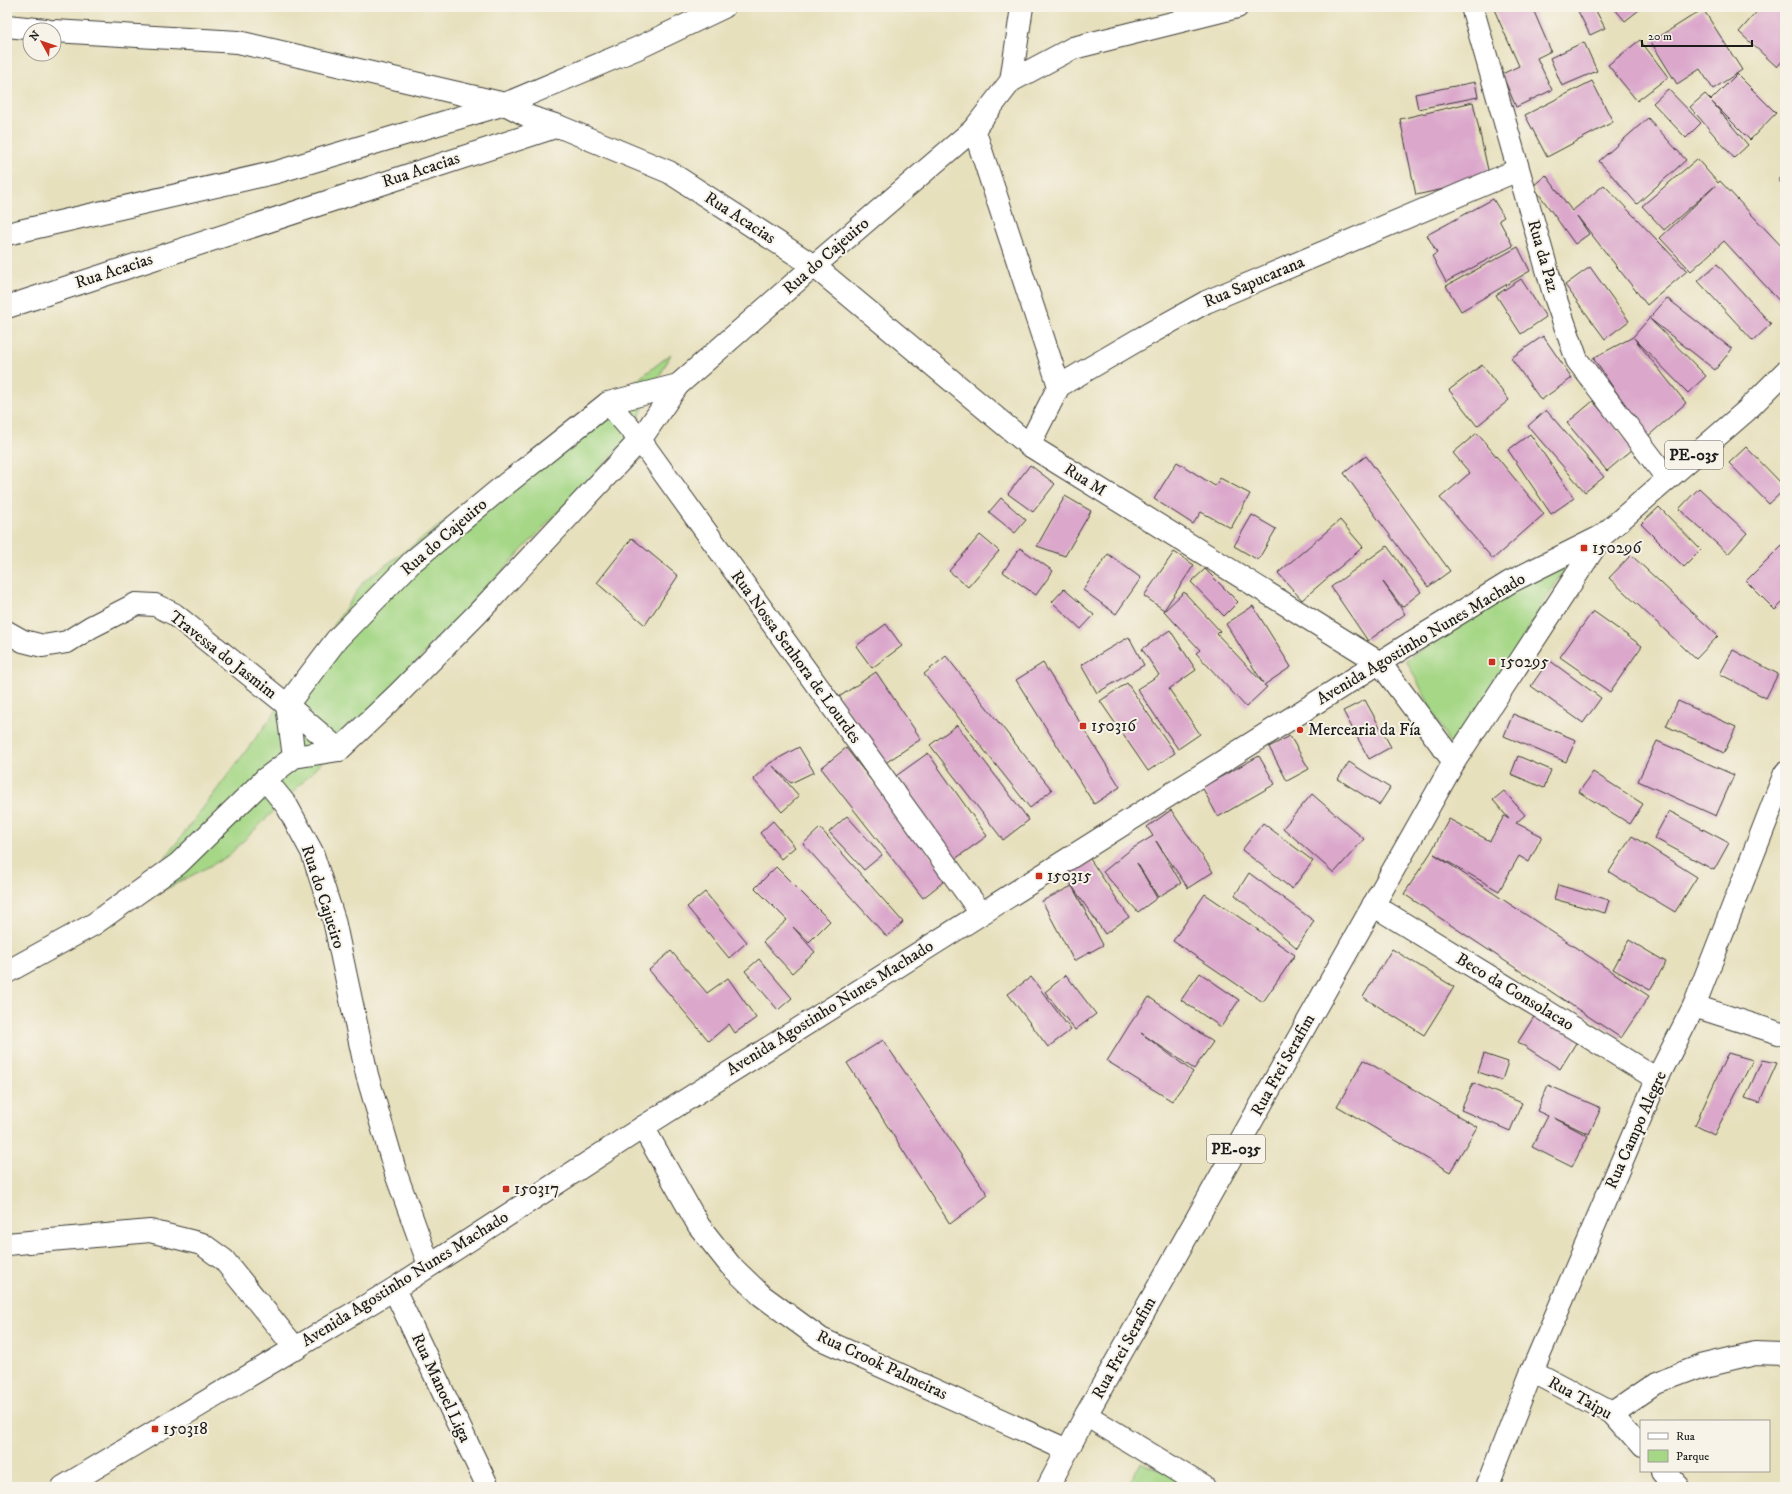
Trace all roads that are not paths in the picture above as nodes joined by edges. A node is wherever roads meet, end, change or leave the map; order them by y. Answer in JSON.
{"nodes":[{"id":1,"x":724,"y":7,"type":"edge"},
{"id":2,"x":1022,"y":7,"type":"edge"},
{"id":3,"x":1237,"y":7,"type":"edge"},
{"id":4,"x":1472,"y":7,"type":"edge"},
{"id":5,"x":7,"y":26,"type":"edge"},
{"id":6,"x":22,"y":28,"type":"edge"},
{"id":7,"x":62,"y":31,"type":"edge"},
{"id":8,"x":1012,"y":81,"type":"junction"},
{"id":9,"x":505,"y":104,"type":"junction"},
{"id":10,"x":558,"y":126,"type":"junction"},
{"id":11,"x":974,"y":129,"type":"junction"},
{"id":12,"x":1518,"y":170,"type":"junction"},
{"id":13,"x":7,"y":234,"type":"edge"},
{"id":14,"x":814,"y":266,"type":"junction"},
{"id":15,"x":7,"y":306,"type":"edge"},
{"id":16,"x":1785,"y":372,"type":"edge"},
{"id":17,"x":678,"y":385,"type":"junction"},
{"id":18,"x":1059,"y":386,"type":"junction"},
{"id":19,"x":608,"y":403,"type":"junction"},
{"id":20,"x":640,"y":440,"type":"junction"},
{"id":21,"x":1029,"y":445,"type":"junction"},
{"id":22,"x":1668,"y":478,"type":"junction"},
{"id":23,"x":1602,"y":536,"type":"junction"},
{"id":24,"x":7,"y":632,"type":"edge"},
{"id":25,"x":1380,"y":663,"type":"junction"},
{"id":26,"x":287,"y":705,"type":"junction"},
{"id":27,"x":339,"y":750,"type":"junction"},
{"id":28,"x":294,"y":757,"type":"junction"},
{"id":29,"x":1454,"y":762,"type":"junction"},
{"id":30,"x":1785,"y":773,"type":"edge"},
{"id":31,"x":265,"y":779,"type":"junction"},
{"id":32,"x":1373,"y":905,"type":"junction"},
{"id":33,"x":981,"y":913,"type":"junction"},
{"id":34,"x":7,"y":972,"type":"edge"},
{"id":35,"x":1694,"y":1006,"type":"junction"},
{"id":36,"x":1785,"y":1035,"type":"edge"},
{"id":37,"x":1658,"y":1080,"type":"junction"},
{"id":38,"x":643,"y":1127,"type":"junction"},
{"id":39,"x":7,"y":1244,"type":"edge"},
{"id":40,"x":429,"y":1266,"type":"junction"},
{"id":41,"x":394,"y":1289,"type":"junction"},
{"id":42,"x":296,"y":1349,"type":"junction"},
{"id":43,"x":1785,"y":1354,"type":"edge"},
{"id":44,"x":1532,"y":1371,"type":"junction"},
{"id":45,"x":1612,"y":1413,"type":"junction"},
{"id":46,"x":1086,"y":1415,"type":"junction"},
{"id":47,"x":1640,"y":1445,"type":"edge"},
{"id":48,"x":1068,"y":1450,"type":"junction"},
{"id":49,"x":1664,"y":1472,"type":"edge"},
{"id":50,"x":63,"y":1487,"type":"edge"},
{"id":51,"x":488,"y":1487,"type":"edge"},
{"id":52,"x":1048,"y":1487,"type":"edge"},
{"id":53,"x":1204,"y":1487,"type":"edge"},
{"id":54,"x":1487,"y":1487,"type":"edge"},
{"id":55,"x":1678,"y":1487,"type":"edge"}],
"edges":[{"from":1,"to":9,"type":"street"},
{"from":2,"to":8,"type":"street"},
{"from":3,"to":8,"type":"street"},
{"from":4,"to":12,"type":"street","name":"Rua da Paz"},
{"from":5,"to":6,"type":"street"},
{"from":7,"to":9,"type":"street"},
{"from":8,"to":11,"type":"street","name":"Rua do Cajeuiro"},
{"from":9,"to":10,"type":"street"},
{"from":9,"to":13,"type":"street"},
{"from":10,"to":14,"type":"street","name":"Rua Acacias"},
{"from":10,"to":15,"type":"street","name":"Rua Acacias"},
{"from":11,"to":14,"type":"street","name":"Rua do Cajeuiro"},
{"from":11,"to":18,"type":"street"},
{"from":12,"to":18,"type":"street","name":"Rua Sapucarana"},
{"from":12,"to":22,"type":"street","name":"Rua da Paz"},
{"from":14,"to":17,"type":"street","name":"Rua do Cajeuiro"},
{"from":14,"to":21,"type":"street","name":"Rua M"},
{"from":16,"to":22,"type":"street","number":"PE-035"},
{"from":17,"to":19,"type":"street","name":"Rua do Cajeuiro"},
{"from":17,"to":20,"type":"street","name":"Rua do Cajeuiro"},
{"from":18,"to":21,"type":"street"},
{"from":19,"to":20,"type":"street","name":"Rua Nossa Senhora de Lourdes"},
{"from":19,"to":26,"type":"street","name":"Rua do Cajeuiro"},
{"from":20,"to":27,"type":"street","name":"Rua do Cajeuiro"},
{"from":20,"to":33,"type":"street","name":"Rua Nossa Senhora de Lourdes"},
{"from":21,"to":25,"type":"street","name":"Rua M"},
{"from":22,"to":23,"type":"street","number":"PE-035"},
{"from":23,"to":25,"type":"street","name":"Avenida Agostinho Nunes Machado"},
{"from":23,"to":29,"type":"street","number":"PE-035"},
{"from":24,"to":26,"type":"street","name":"Travessa do Jasmim"},
{"from":25,"to":29,"type":"street"},
{"from":25,"to":33,"type":"street","name":"Avenida Agostinho Nunes Machado"},
{"from":26,"to":27,"type":"street","name":"Travessa do Jasmim"},
{"from":26,"to":28,"type":"street"},
{"from":27,"to":28,"type":"street"},
{"from":28,"to":31,"type":"street"},
{"from":29,"to":32,"type":"street","name":"Rua Frei Serafim","number":"PE-035"},
{"from":30,"to":35,"type":"street","name":"Rua Campo Alegre"},
{"from":31,"to":34,"type":"street"},
{"from":31,"to":40,"type":"street","name":"Rua do Cajueiro"},
{"from":32,"to":37,"type":"street","name":"Beco da Consolacao"},
{"from":32,"to":46,"type":"street","name":"Rua Frei Serafim","number":"PE-035"},
{"from":33,"to":38,"type":"street","name":"Avenida Agostinho Nunes Machado"},
{"from":35,"to":36,"type":"street"},
{"from":35,"to":37,"type":"street","name":"Rua Campo Alegre"},
{"from":37,"to":44,"type":"street","name":"Rua Campo Alegre"},
{"from":38,"to":40,"type":"street","name":"Avenida Agostinho Nunes Machado"},
{"from":38,"to":48,"type":"street","name":"Rua Crook Palmeiras"},
{"from":39,"to":42,"type":"street"},
{"from":40,"to":41,"type":"street","name":"Avenida Agostinho Nunes Machado"},
{"from":41,"to":42,"type":"street","name":"Avenida Agostinho Nunes Machado"},
{"from":41,"to":51,"type":"street","name":"Rua Manoel Liga"},
{"from":42,"to":50,"type":"street","name":"Avenida Agostinho Nunes Machado"},
{"from":43,"to":45,"type":"street"},
{"from":44,"to":45,"type":"street","name":"Rua Taipu"},
{"from":44,"to":54,"type":"street","name":"Rua Campo Alegre"},
{"from":45,"to":47,"type":"street","name":"Rua Taipu"},
{"from":46,"to":48,"type":"street","name":"Rua Frei Serafim","number":"PE-035"},
{"from":46,"to":53,"type":"street"},
{"from":48,"to":52,"type":"street","name":"Rua Frei Serafim","number":"PE-035"},
{"from":49,"to":55,"type":"street"}]}
